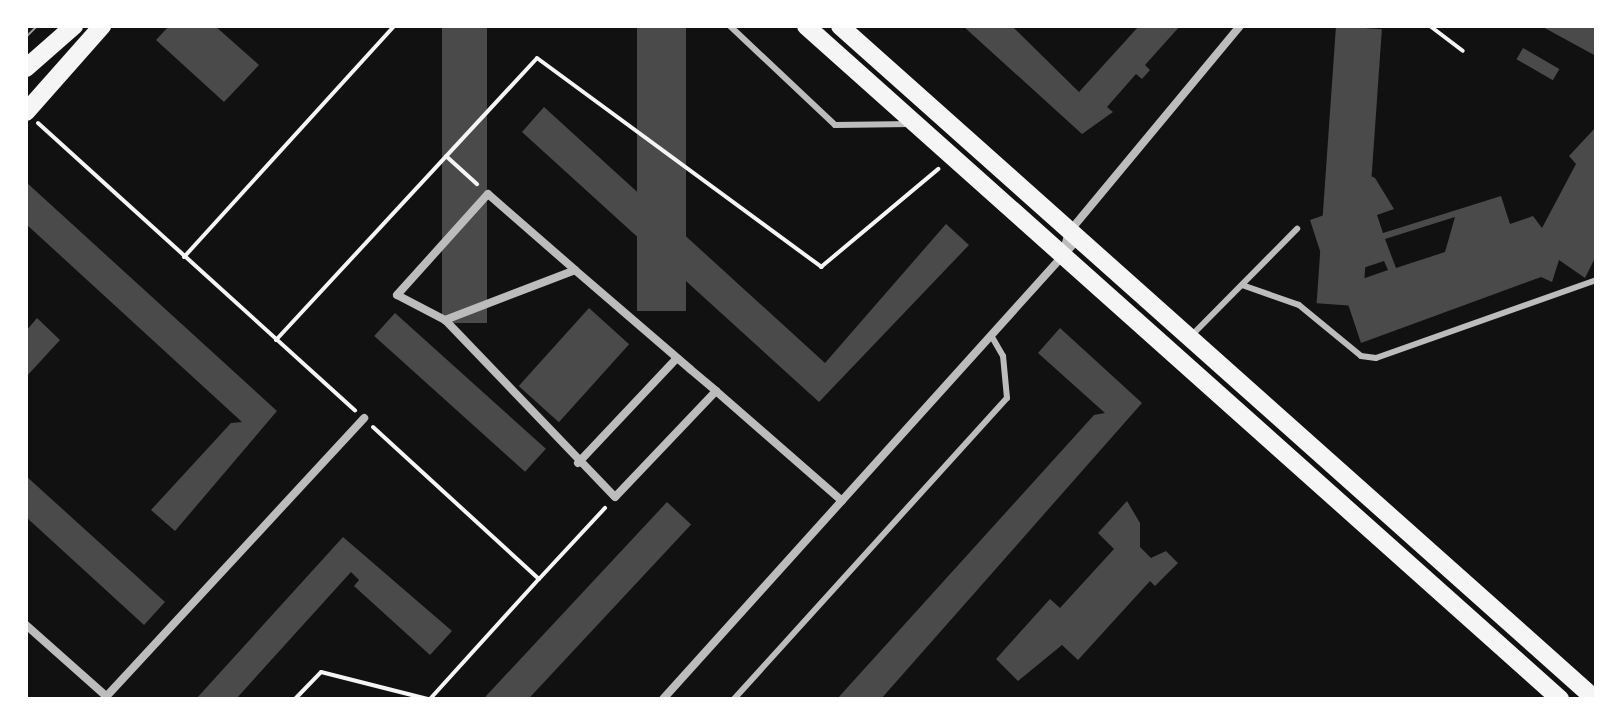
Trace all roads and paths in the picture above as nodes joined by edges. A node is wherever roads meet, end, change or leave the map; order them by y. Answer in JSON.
{"nodes":[{"id":1,"x":74,"y":26,"type":"edge"},
{"id":2,"x":102,"y":26,"type":"edge"},
{"id":3,"x":394,"y":26,"type":"edge"},
{"id":4,"x":730,"y":26,"type":"edge"},
{"id":5,"x":806,"y":26,"type":"edge"},
{"id":6,"x":840,"y":26,"type":"edge"},
{"id":7,"x":1240,"y":26,"type":"edge"},
{"id":8,"x":1430,"y":26,"type":"edge"},
{"id":9,"x":1463,"y":51,"type":"dead end"},
{"id":10,"x":26,"y":68,"type":"edge"},
{"id":11,"x":27,"y":110,"type":"edge"},
{"id":12,"x":915,"y":124,"type":"junction"},
{"id":13,"x":446,"y":156,"type":"junction"},
{"id":14,"x":952,"y":158,"type":"junction"},
{"id":15,"x":488,"y":194,"type":"junction"},
{"id":16,"x":1297,"y":229,"type":"dead end"},
{"id":17,"x":1073,"y":236,"type":"junction"},
{"id":18,"x":1057,"y":254,"type":"junction"},
{"id":19,"x":184,"y":257,"type":"junction"},
{"id":20,"x":575,"y":270,"type":"junction"},
{"id":21,"x":1596,"y":280,"type":"edge"},
{"id":22,"x":1242,"y":285,"type":"junction"},
{"id":23,"x":445,"y":320,"type":"junction"},
{"id":24,"x":992,"y":337,"type":"junction"},
{"id":25,"x":1188,"y":339,"type":"junction"},
{"id":26,"x":276,"y":340,"type":"junction"},
{"id":27,"x":677,"y":358,"type":"junction"},
{"id":28,"x":716,"y":391,"type":"junction"},
{"id":29,"x":364,"y":418,"type":"junction"},
{"id":30,"x":578,"y":463,"type":"junction"},
{"id":31,"x":615,"y":497,"type":"junction"},
{"id":32,"x":842,"y":501,"type":"junction"},
{"id":33,"x":539,"y":579,"type":"junction"},
{"id":34,"x":26,"y":625,"type":"edge"},
{"id":35,"x":105,"y":698,"type":"edge"},
{"id":36,"x":295,"y":699,"type":"edge"},
{"id":37,"x":429,"y":699,"type":"edge"},
{"id":38,"x":663,"y":699,"type":"edge"},
{"id":39,"x":734,"y":699,"type":"edge"},
{"id":40,"x":1560,"y":699,"type":"edge"},
{"id":41,"x":1595,"y":699,"type":"edge"}],
"edges":[{"from":1,"to":10,"type":"main road"},
{"from":2,"to":11,"type":"main road"},
{"from":3,"to":19,"type":"path"},
{"from":4,"to":12,"type":"lane"},
{"from":5,"to":12,"type":"main road"},
{"from":6,"to":17,"type":"main road"},
{"from":7,"to":17,"type":"street"},
{"from":8,"to":9,"type":"path"},
{"from":11,"to":19,"type":"path"},
{"from":12,"to":14,"type":"main road"},
{"from":13,"to":14,"type":"path"},
{"from":13,"to":15,"type":"path"},
{"from":13,"to":26,"type":"path"},
{"from":14,"to":18,"type":"main road"},
{"from":15,"to":20,"type":"street"},
{"from":15,"to":23,"type":"street"},
{"from":16,"to":22,"type":"lane"},
{"from":17,"to":18,"type":"street"},
{"from":17,"to":25,"type":"main road"},
{"from":18,"to":24,"type":"street"},
{"from":18,"to":40,"type":"main road"},
{"from":19,"to":26,"type":"path"},
{"from":20,"to":23,"type":"street"},
{"from":20,"to":27,"type":"street"},
{"from":21,"to":22,"type":"lane"},
{"from":22,"to":25,"type":"lane"},
{"from":23,"to":30,"type":"street"},
{"from":24,"to":32,"type":"street"},
{"from":24,"to":39,"type":"lane"},
{"from":25,"to":41,"type":"main road"},
{"from":26,"to":29,"type":"path"},
{"from":27,"to":28,"type":"street"},
{"from":27,"to":30,"type":"street"},
{"from":28,"to":31,"type":"street"},
{"from":28,"to":32,"type":"street"},
{"from":29,"to":33,"type":"path"},
{"from":29,"to":35,"type":"street"},
{"from":30,"to":31,"type":"street"},
{"from":31,"to":33,"type":"path"},
{"from":32,"to":38,"type":"street"},
{"from":33,"to":37,"type":"path"},
{"from":34,"to":35,"type":"street"},
{"from":36,"to":37,"type":"path"}]}
